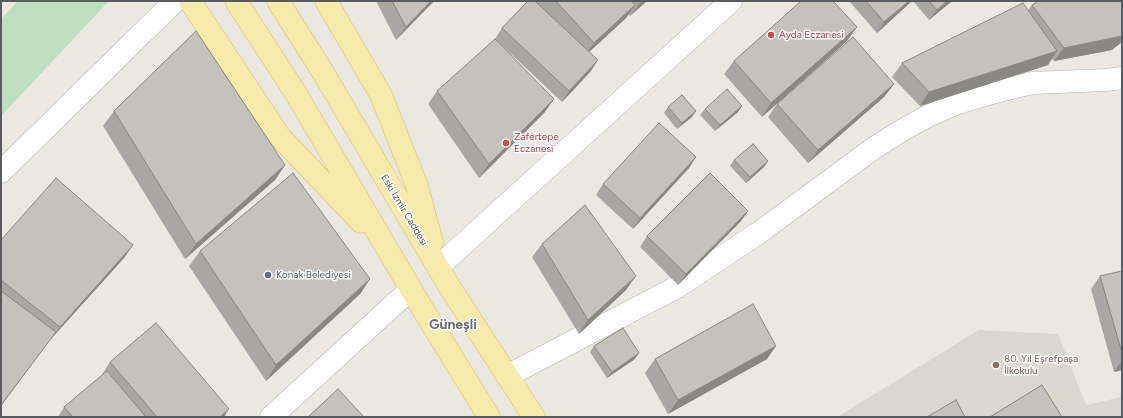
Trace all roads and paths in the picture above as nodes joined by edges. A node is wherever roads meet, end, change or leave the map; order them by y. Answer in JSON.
{"nodes":[{"id":1,"x":175,"y":1,"type":"edge"},
{"id":2,"x":190,"y":1,"type":"edge"},
{"id":3,"x":236,"y":1,"type":"edge"},
{"id":4,"x":278,"y":1,"type":"edge"},
{"id":5,"x":326,"y":1,"type":"edge"},
{"id":6,"x":731,"y":1,"type":"edge"},
{"id":7,"x":1122,"y":78,"type":"edge"},
{"id":8,"x":1,"y":172,"type":"edge"},
{"id":9,"x":387,"y":250,"type":"junction"},
{"id":10,"x":438,"y":267,"type":"junction"},
{"id":11,"x":411,"y":289,"type":"junction"},
{"id":12,"x":507,"y":376,"type":"junction"},
{"id":13,"x":271,"y":417,"type":"edge"},
{"id":14,"x":489,"y":417,"type":"edge"},
{"id":15,"x":534,"y":417,"type":"edge"}],
"edges":[{"from":1,"to":8,"type":"street"},
{"from":2,"to":9,"type":"main road"},
{"from":3,"to":9,"type":"main road"},
{"from":4,"to":10,"type":"main road","name":"Eski İzmir Caddesi"},
{"from":5,"to":10,"type":"main road"},
{"from":6,"to":10,"type":"street"},
{"from":7,"to":12,"type":"street"},
{"from":9,"to":11,"type":"main road"},
{"from":10,"to":12,"type":"main road","name":"Eski İzmir Caddesi"},
{"from":11,"to":13,"type":"street"},
{"from":11,"to":14,"type":"main road"},
{"from":12,"to":15,"type":"main road","name":"Eski İzmir Caddesi"}]}
